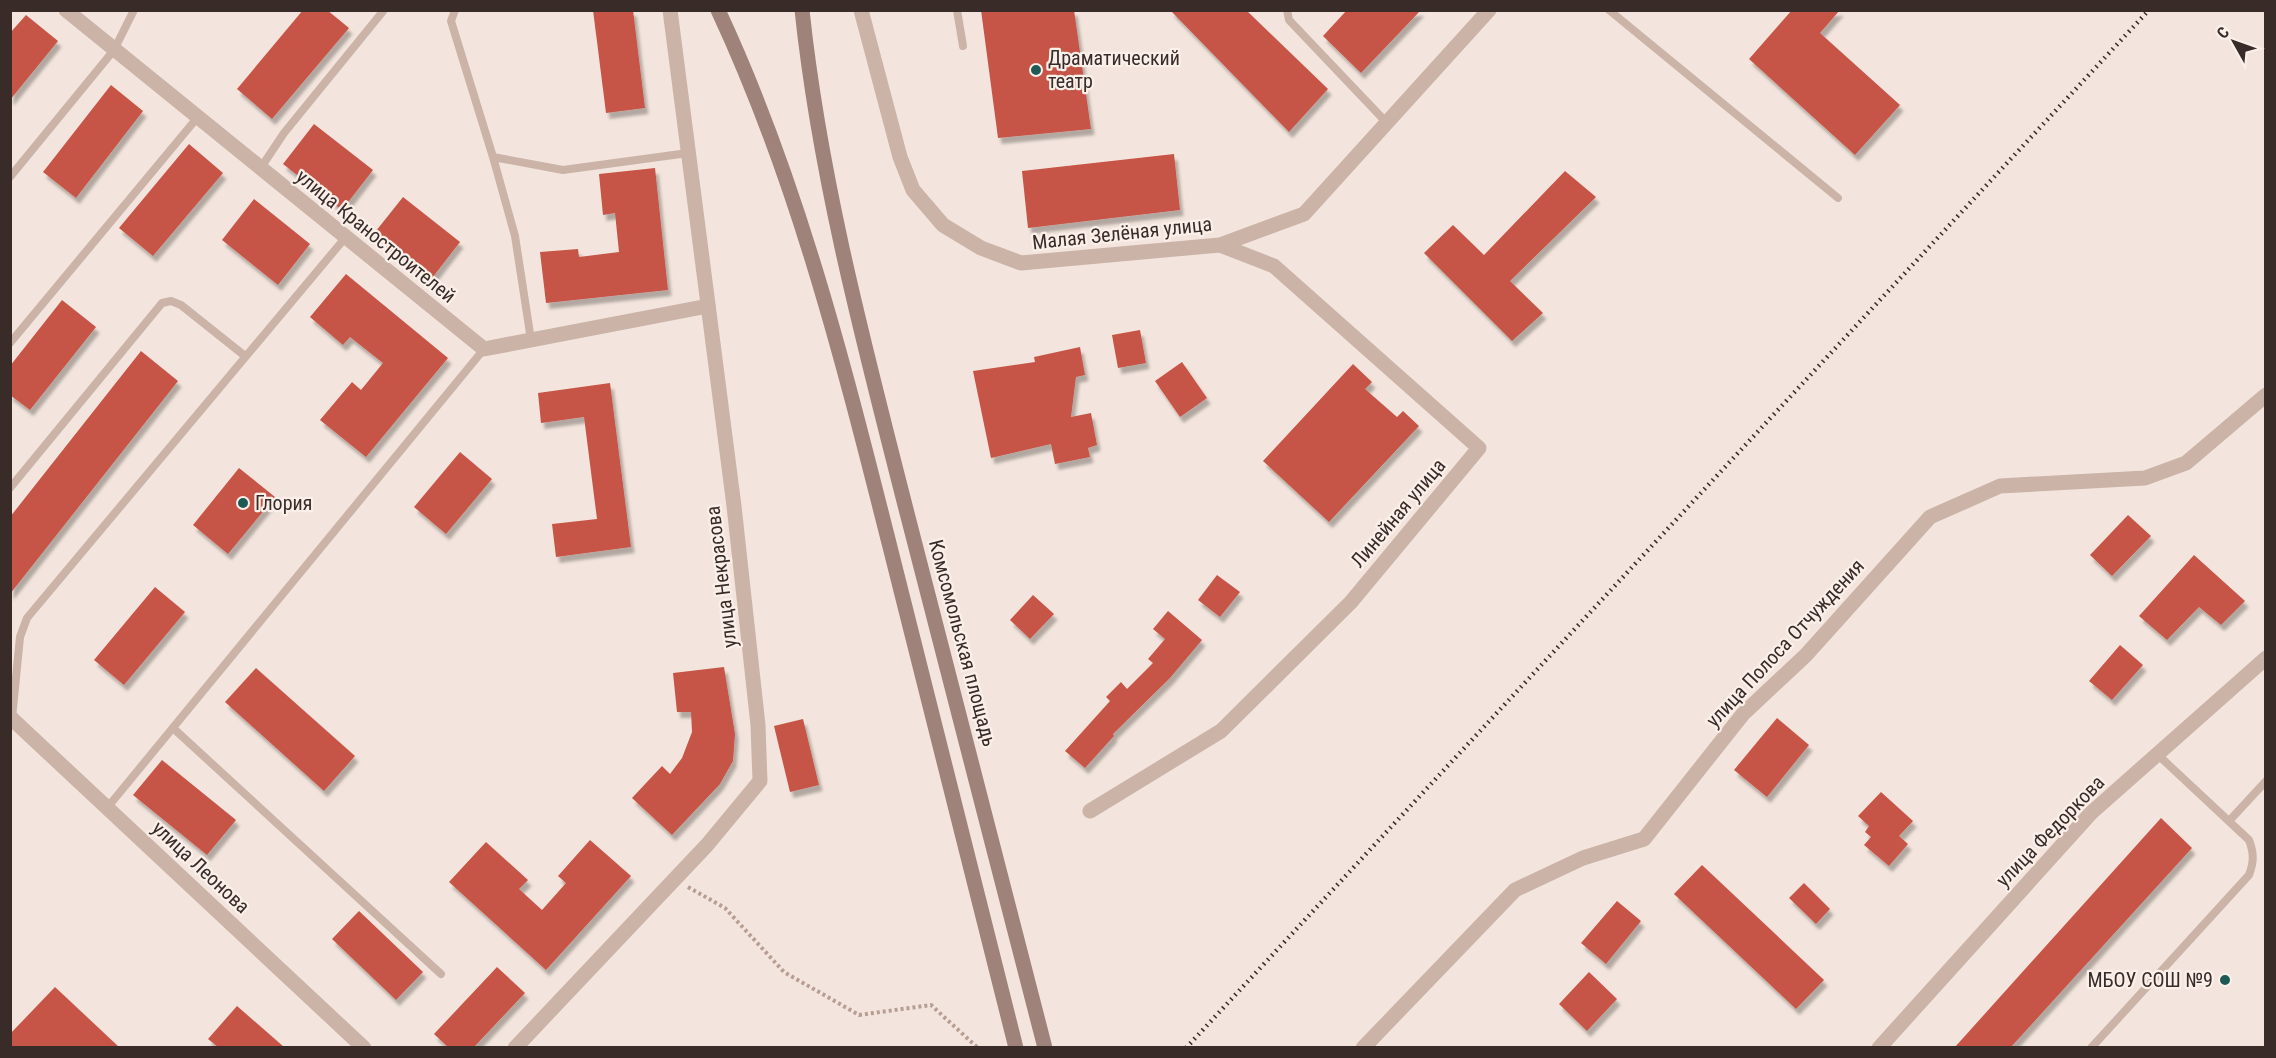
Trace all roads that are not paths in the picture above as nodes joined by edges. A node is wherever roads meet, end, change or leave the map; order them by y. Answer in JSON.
{"nodes":[{"id":1,"x":66,"y":10,"type":"edge"},
{"id":2,"x":134,"y":10,"type":"edge"},
{"id":3,"x":384,"y":10,"type":"edge"},
{"id":4,"x":455,"y":10,"type":"edge"},
{"id":5,"x":670,"y":10,"type":"edge"},
{"id":6,"x":718,"y":10,"type":"edge"},
{"id":7,"x":802,"y":10,"type":"edge"},
{"id":8,"x":861,"y":10,"type":"edge"},
{"id":9,"x":957,"y":10,"type":"edge"},
{"id":10,"x":1287,"y":10,"type":"edge"},
{"id":11,"x":1489,"y":10,"type":"edge"},
{"id":12,"x":1609,"y":10,"type":"edge"},
{"id":13,"x":963,"y":46,"type":"dead end"},
{"id":14,"x":114,"y":50,"type":"junction"},
{"id":15,"x":197,"y":118,"type":"junction"},
{"id":16,"x":1387,"y":123,"type":"junction"},
{"id":17,"x":688,"y":153,"type":"junction"},
{"id":18,"x":493,"y":157,"type":"junction"},
{"id":19,"x":260,"y":169,"type":"junction"},
{"id":20,"x":10,"y":177,"type":"edge"},
{"id":21,"x":1838,"y":198,"type":"dead end"},
{"id":22,"x":345,"y":238,"type":"junction"},
{"id":23,"x":1220,"y":245,"type":"junction"},
{"id":24,"x":708,"y":306,"type":"junction"},
{"id":25,"x":531,"y":340,"type":"junction"},
{"id":26,"x":10,"y":343,"type":"edge"},
{"id":27,"x":484,"y":349,"type":"junction"},
{"id":28,"x":245,"y":356,"type":"junction"},
{"id":29,"x":2265,"y":395,"type":"edge"},
{"id":30,"x":10,"y":488,"type":"edge"},
{"id":31,"x":10,"y":644,"type":"edge"},
{"id":32,"x":18,"y":650,"type":"junction"},
{"id":33,"x":2265,"y":658,"type":"edge"},
{"id":34,"x":11,"y":717,"type":"edge"},
{"id":35,"x":173,"y":728,"type":"junction"},
{"id":36,"x":2157,"y":754,"type":"junction"},
{"id":37,"x":2265,"y":782,"type":"edge"},
{"id":38,"x":107,"y":808,"type":"junction"},
{"id":39,"x":1090,"y":811,"type":"dead end"},
{"id":40,"x":2230,"y":820,"type":"junction"},
{"id":41,"x":441,"y":974,"type":"dead end"},
{"id":42,"x":364,"y":1047,"type":"edge"},
{"id":43,"x":515,"y":1047,"type":"edge"},
{"id":44,"x":1016,"y":1047,"type":"edge"},
{"id":45,"x":1045,"y":1047,"type":"edge"},
{"id":46,"x":1363,"y":1047,"type":"edge"},
{"id":47,"x":1879,"y":1047,"type":"edge"},
{"id":48,"x":2091,"y":1047,"type":"edge"}],
"edges":[{"from":1,"to":14,"type":"street","name":"улица Краностроителей"},
{"from":2,"to":14,"type":"lane"},
{"from":3,"to":19,"type":"lane"},
{"from":4,"to":18,"type":"lane"},
{"from":5,"to":17,"type":"street","name":"улица Некрасова"},
{"from":6,"to":44,"type":"main road"},
{"from":7,"to":45,"type":"main road","name":"Комсомольская площадь"},
{"from":8,"to":23,"type":"street","name":"Малая Зелёная улица"},
{"from":9,"to":13,"type":"lane"},
{"from":10,"to":16,"type":"lane"},
{"from":11,"to":16,"type":"street","name":"Малая Зелёная улица"},
{"from":12,"to":21,"type":"lane"},
{"from":14,"to":15,"type":"street","name":"улица Краностроителей"},
{"from":14,"to":20,"type":"lane"},
{"from":15,"to":19,"type":"street","name":"улица Краностроителей"},
{"from":15,"to":26,"type":"lane"},
{"from":16,"to":23,"type":"street","name":"Малая Зелёная улица"},
{"from":17,"to":18,"type":"lane"},
{"from":17,"to":24,"type":"street","name":"улица Некрасова"},
{"from":18,"to":25,"type":"lane"},
{"from":19,"to":22,"type":"street","name":"улица Краностроителей"},
{"from":22,"to":27,"type":"street","name":"улица Краностроителей"},
{"from":22,"to":28,"type":"lane"},
{"from":23,"to":39,"type":"street","name":"Линейная улица"},
{"from":24,"to":25,"type":"street"},
{"from":24,"to":43,"type":"street","name":"улица Некрасова"},
{"from":25,"to":27,"type":"street"},
{"from":27,"to":35,"type":"lane"},
{"from":28,"to":30,"type":"lane"},
{"from":28,"to":32,"type":"lane"},
{"from":29,"to":46,"type":"street","name":"улица Полоса Отчуждения"},
{"from":31,"to":32,"type":"lane"},
{"from":32,"to":34,"type":"lane"},
{"from":33,"to":36,"type":"street","name":"улица Федоркова"},
{"from":34,"to":38,"type":"street","name":"улица Леонова"},
{"from":35,"to":38,"type":"lane"},
{"from":35,"to":41,"type":"lane"},
{"from":36,"to":40,"type":"lane"},
{"from":36,"to":47,"type":"street","name":"улица Федоркова"},
{"from":37,"to":40,"type":"lane"},
{"from":38,"to":42,"type":"street","name":"улица Леонова"},
{"from":40,"to":48,"type":"lane"}]}
